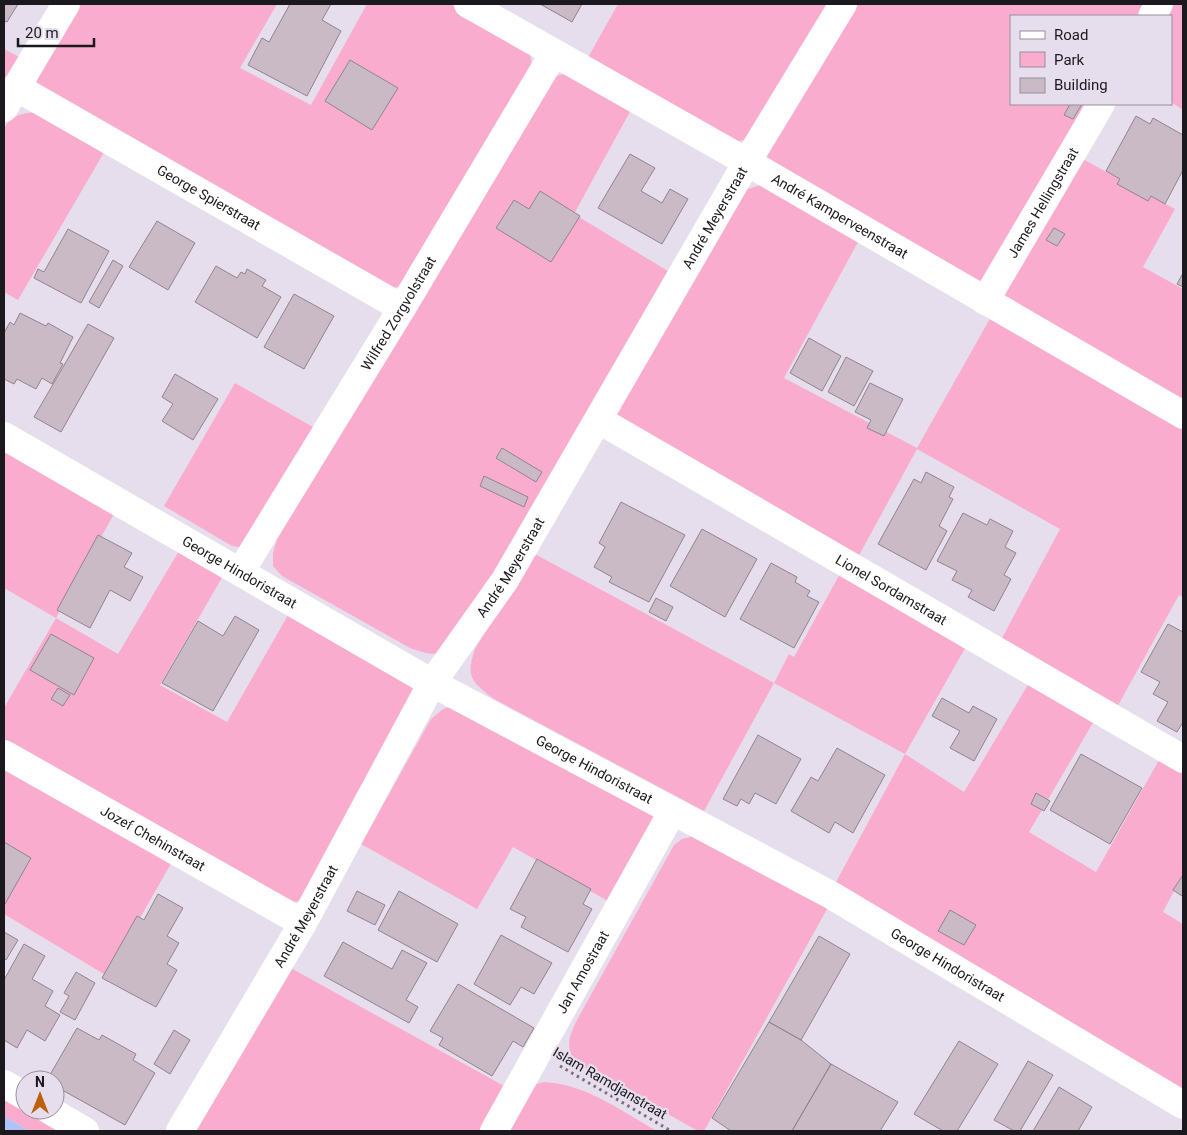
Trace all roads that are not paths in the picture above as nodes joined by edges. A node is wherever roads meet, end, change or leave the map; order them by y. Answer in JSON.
{"nodes":[{"id":1,"x":66,"y":4,"type":"edge"},
{"id":2,"x":468,"y":4,"type":"edge"},
{"id":3,"x":843,"y":4,"type":"edge"},
{"id":4,"x":1159,"y":4,"type":"edge"},
{"id":5,"x":1153,"y":15,"type":"edge"},
{"id":6,"x":554,"y":53,"type":"junction"},
{"id":7,"x":10,"y":98,"type":"edge"},
{"id":8,"x":1100,"y":105,"type":"edge"},
{"id":9,"x":747,"y":162,"type":"junction"},
{"id":10,"x":985,"y":301,"type":"junction"},
{"id":11,"x":402,"y":308,"type":"junction"},
{"id":12,"x":1183,"y":415,"type":"edge"},
{"id":13,"x":599,"y":420,"type":"junction"},
{"id":14,"x":4,"y":436,"type":"edge"},
{"id":15,"x":241,"y":572,"type":"junction"},
{"id":16,"x":432,"y":683,"type":"junction"},
{"id":17,"x":4,"y":754,"type":"edge"},
{"id":18,"x":1183,"y":759,"type":"edge"},
{"id":19,"x":672,"y":812,"type":"junction"},
{"id":20,"x":303,"y":923,"type":"junction"},
{"id":21,"x":4,"y":1084,"type":"edge"},
{"id":22,"x":15,"y":1090,"type":"edge"},
{"id":23,"x":1183,"y":1106,"type":"edge"},
{"id":24,"x":65,"y":1120,"type":"edge"},
{"id":25,"x":85,"y":1131,"type":"edge"},
{"id":26,"x":180,"y":1131,"type":"edge"},
{"id":27,"x":494,"y":1131,"type":"edge"}],
"edges":[{"from":1,"to":7,"type":"street"},
{"from":2,"to":6,"type":"street","name":"André Kamperveenstraat"},
{"from":3,"to":9,"type":"street","name":"André Meyerstraat"},
{"from":4,"to":5,"type":"street"},
{"from":6,"to":9,"type":"street","name":"André Kamperveenstraat"},
{"from":6,"to":11,"type":"street","name":"Wilfred Zorgvolstraat"},
{"from":7,"to":11,"type":"street","name":"George Spierstraat"},
{"from":8,"to":10,"type":"street","name":"James Hellingstraat"},
{"from":9,"to":10,"type":"street","name":"André Kamperveenstraat"},
{"from":9,"to":13,"type":"street","name":"André Meyerstraat"},
{"from":10,"to":12,"type":"street","name":"André Kamperveenstraat"},
{"from":11,"to":15,"type":"street","name":"Wilfred Zorgvolstraat"},
{"from":13,"to":16,"type":"street","name":"André Meyerstraat"},
{"from":13,"to":18,"type":"street","name":"Lionel Sordamstraat"},
{"from":14,"to":15,"type":"street","name":"George Hindoristraat"},
{"from":15,"to":16,"type":"street","name":"George Hindoristraat"},
{"from":16,"to":19,"type":"street","name":"George Hindoristraat"},
{"from":16,"to":20,"type":"street","name":"André Meyerstraat"},
{"from":17,"to":20,"type":"street","name":"Jozef Chehinstraat"},
{"from":19,"to":23,"type":"street","name":"George Hindoristraat"},
{"from":19,"to":27,"type":"street","name":"Jan Amostraat"},
{"from":20,"to":26,"type":"street","name":"André Meyerstraat"},
{"from":21,"to":22,"type":"street"},
{"from":24,"to":25,"type":"street"}]}
